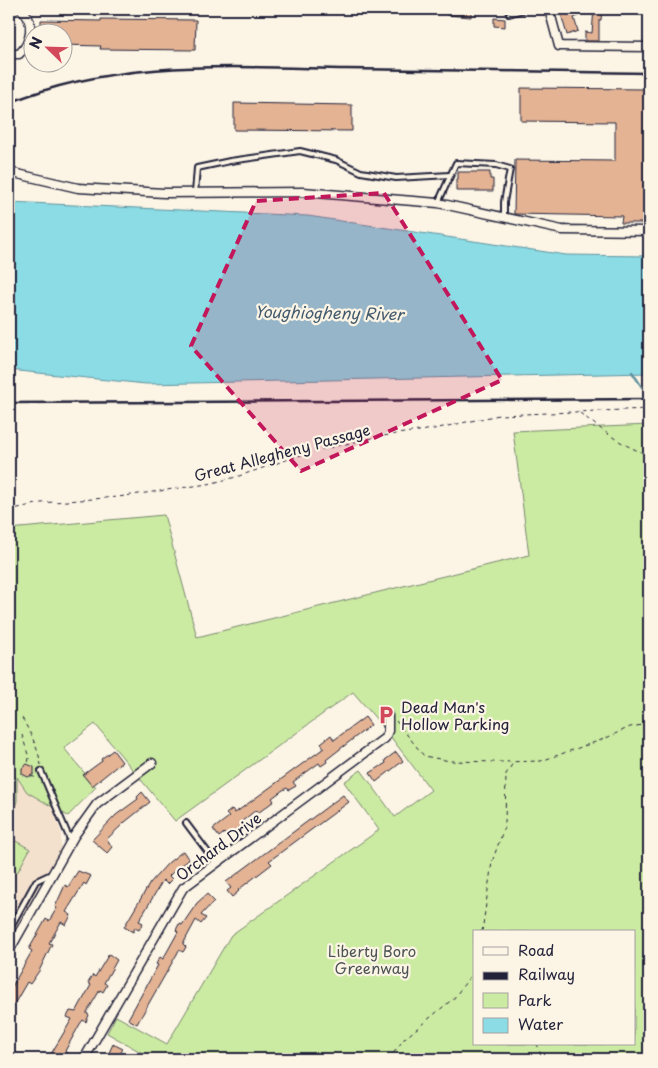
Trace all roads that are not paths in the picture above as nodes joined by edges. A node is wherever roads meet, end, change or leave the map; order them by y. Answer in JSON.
{"nodes":[{"id":1,"x":21,"y":9,"type":"edge"},
{"id":2,"x":526,"y":9,"type":"edge"},
{"id":3,"x":550,"y":9,"type":"edge"},
{"id":4,"x":509,"y":14,"type":"dead end"},
{"id":5,"x":649,"y":48,"type":"edge"},
{"id":6,"x":9,"y":54,"type":"edge"},
{"id":7,"x":9,"y":172,"type":"edge"},
{"id":8,"x":450,"y":175,"type":"junction"},
{"id":9,"x":195,"y":193,"type":"junction"},
{"id":10,"x":438,"y":203,"type":"junction"},
{"id":11,"x":504,"y":218,"type":"junction"},
{"id":12,"x":649,"y":231,"type":"edge"},
{"id":13,"x":388,"y":716,"type":"road end"},
{"id":14,"x":152,"y":763,"type":"dead end"},
{"id":15,"x":41,"y":771,"type":"road end"},
{"id":16,"x":186,"y":823,"type":"dead end"},
{"id":17,"x":71,"y":842,"type":"junction"},
{"id":18,"x":216,"y":863,"type":"junction"},
{"id":19,"x":54,"y":872,"type":"junction"},
{"id":20,"x":9,"y":930,"type":"edge"},
{"id":21,"x":9,"y":941,"type":"edge"},
{"id":22,"x":9,"y":950,"type":"edge"},
{"id":23,"x":84,"y":1059,"type":"edge"}],
"edges":[{"from":1,"to":6,"type":"street"},
{"from":2,"to":4,"type":"lane"},
{"from":3,"to":5,"type":"street"},
{"from":7,"to":9,"type":"street"},
{"from":8,"to":9,"type":"lane"},
{"from":8,"to":10,"type":"lane"},
{"from":8,"to":11,"type":"lane"},
{"from":9,"to":10,"type":"street"},
{"from":10,"to":11,"type":"street"},
{"from":11,"to":12,"type":"street"},
{"from":13,"to":18,"type":"street","name":"Orchard Drive"},
{"from":14,"to":17,"type":"street"},
{"from":15,"to":17,"type":"lane"},
{"from":16,"to":18,"type":"lane"},
{"from":17,"to":19,"type":"street"},
{"from":18,"to":23,"type":"street","name":"Orchard Drive"},
{"from":19,"to":20,"type":"lane"},
{"from":19,"to":22,"type":"street"},
{"from":21,"to":22,"type":"lane"}]}
